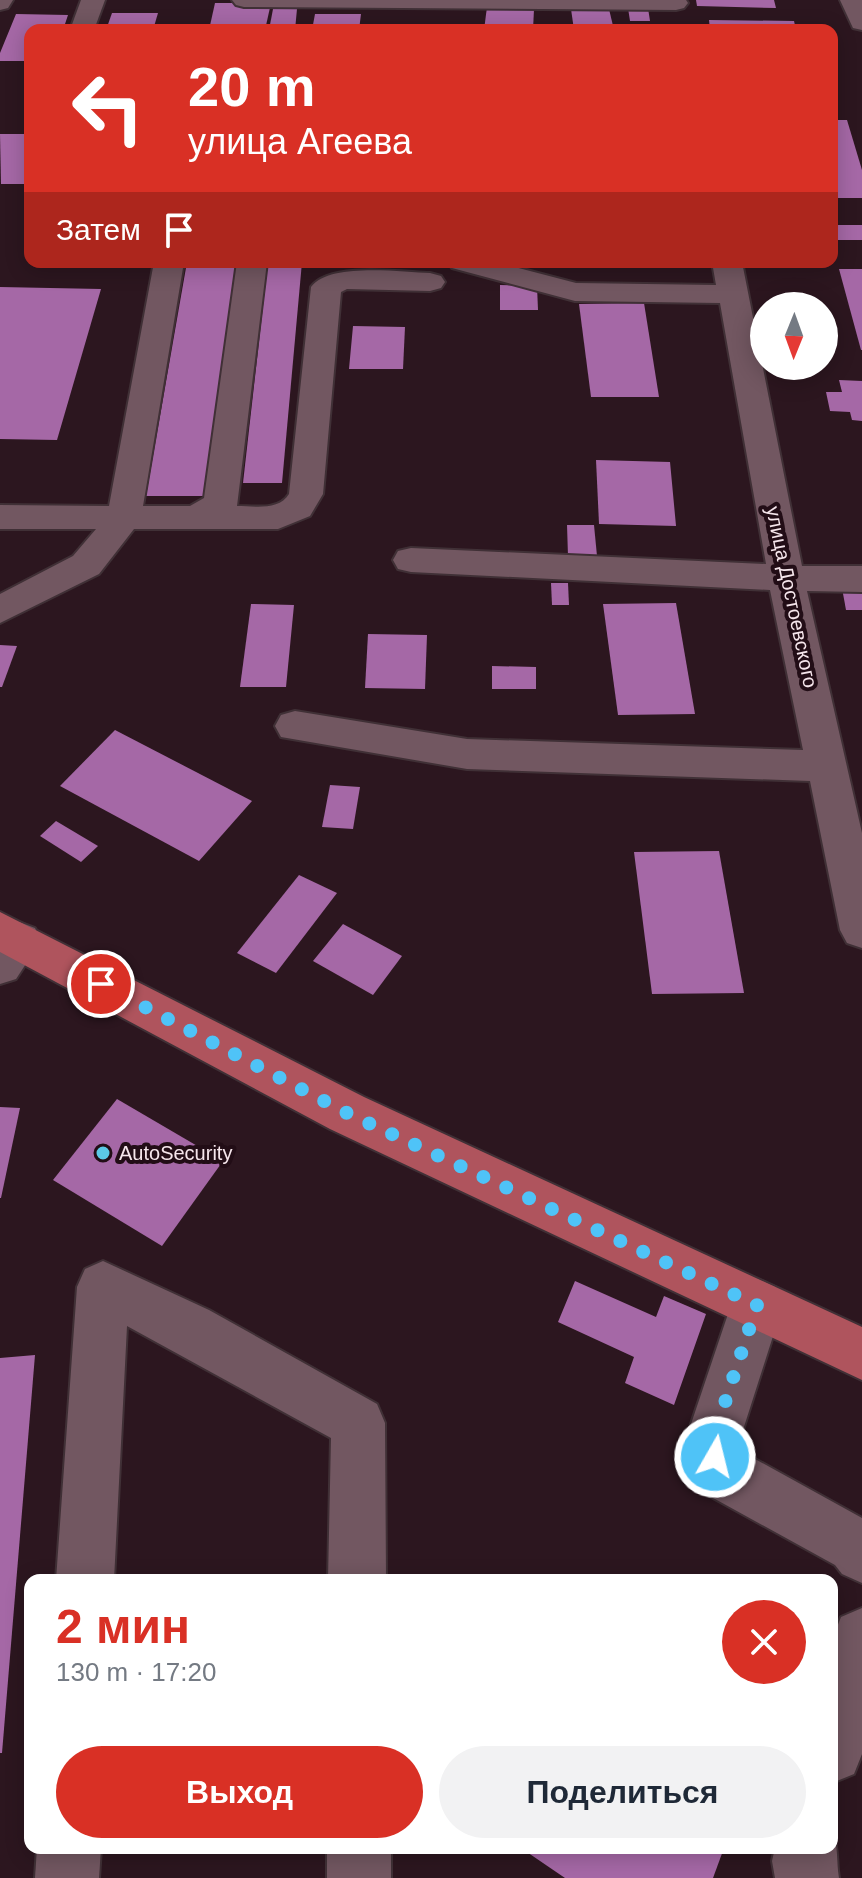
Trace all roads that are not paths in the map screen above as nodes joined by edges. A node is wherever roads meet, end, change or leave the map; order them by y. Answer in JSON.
{"nodes":[{"id":1,"x":93,"y":0,"type":"edge"},
{"id":2,"x":244,"y":0,"type":"edge"},
{"id":3,"x":852,"y":0,"type":"edge"},
{"id":4,"x":360,"y":1,"type":"edge"},
{"id":5,"x":402,"y":2,"type":"edge"},
{"id":6,"x":675,"y":2,"type":"edge"},
{"id":7,"x":419,"y":21,"type":"dead end"},
{"id":8,"x":862,"y":23,"type":"edge"},
{"id":9,"x":84,"y":24,"type":"edge"},
{"id":10,"x":680,"y":24,"type":"edge"},
{"id":11,"x":168,"y":268,"type":"edge"},
{"id":12,"x":251,"y":268,"type":"edge"},
{"id":13,"x":485,"y":268,"type":"edge"},
{"id":14,"x":730,"y":278,"type":"edge"},
{"id":15,"x":430,"y":282,"type":"dead end"},
{"id":16,"x":0,"y":517,"type":"edge"},
{"id":17,"x":124,"y":518,"type":"junction"},
{"id":18,"x":190,"y":518,"type":"junction"},
{"id":19,"x":411,"y":560,"type":"dead end"},
{"id":20,"x":786,"y":578,"type":"junction"},
{"id":21,"x":862,"y":579,"type":"edge"},
{"id":22,"x":0,"y":610,"type":"edge"},
{"id":23,"x":295,"y":726,"type":"dead end"},
{"id":24,"x":827,"y":766,"type":"junction"},
{"id":25,"x":862,"y":930,"type":"edge"},
{"id":26,"x":6,"y":946,"type":"edge"},
{"id":27,"x":757,"y":1305,"type":"junction"},
{"id":28,"x":862,"y":1354,"type":"edge"},
{"id":29,"x":862,"y":1554,"type":"edge"},
{"id":30,"x":85,"y":1574,"type":"edge"},
{"id":31,"x":357,"y":1574,"type":"edge"},
{"id":32,"x":862,"y":1638,"type":"edge"},
{"id":33,"x":838,"y":1729,"type":"edge"},
{"id":34,"x":69,"y":1854,"type":"edge"},
{"id":35,"x":359,"y":1854,"type":"edge"},
{"id":36,"x":806,"y":1854,"type":"edge"},
{"id":37,"x":67,"y":1878,"type":"edge"},
{"id":38,"x":359,"y":1878,"type":"edge"},
{"id":39,"x":807,"y":1878,"type":"edge"}],
"edges":[{"from":1,"to":9,"type":"street"},
{"from":2,"to":4,"type":"street"},
{"from":3,"to":8,"type":"street"},
{"from":4,"to":5,"type":"street"},
{"from":5,"to":6,"type":"street"},
{"from":5,"to":7,"type":"street"},
{"from":6,"to":10,"type":"street"},
{"from":11,"to":17,"type":"street"},
{"from":12,"to":18,"type":"street"},
{"from":13,"to":14,"type":"street"},
{"from":14,"to":20,"type":"street","name":"улица Достоевского"},
{"from":15,"to":18,"type":"street"},
{"from":16,"to":17,"type":"street"},
{"from":17,"to":18,"type":"street"},
{"from":17,"to":22,"type":"street"},
{"from":19,"to":20,"type":"street"},
{"from":20,"to":21,"type":"street"},
{"from":20,"to":24,"type":"street","name":"улица Достоевского"},
{"from":23,"to":24,"type":"street"},
{"from":24,"to":25,"type":"street","name":"улица Достоевского"},
{"from":26,"to":27,"type":"main road"},
{"from":27,"to":28,"type":"main road"},
{"from":27,"to":29,"type":"street"},
{"from":30,"to":31,"type":"street"},
{"from":32,"to":33,"type":"street"},
{"from":34,"to":37,"type":"street"},
{"from":35,"to":38,"type":"street"},
{"from":36,"to":39,"type":"street"}]}
